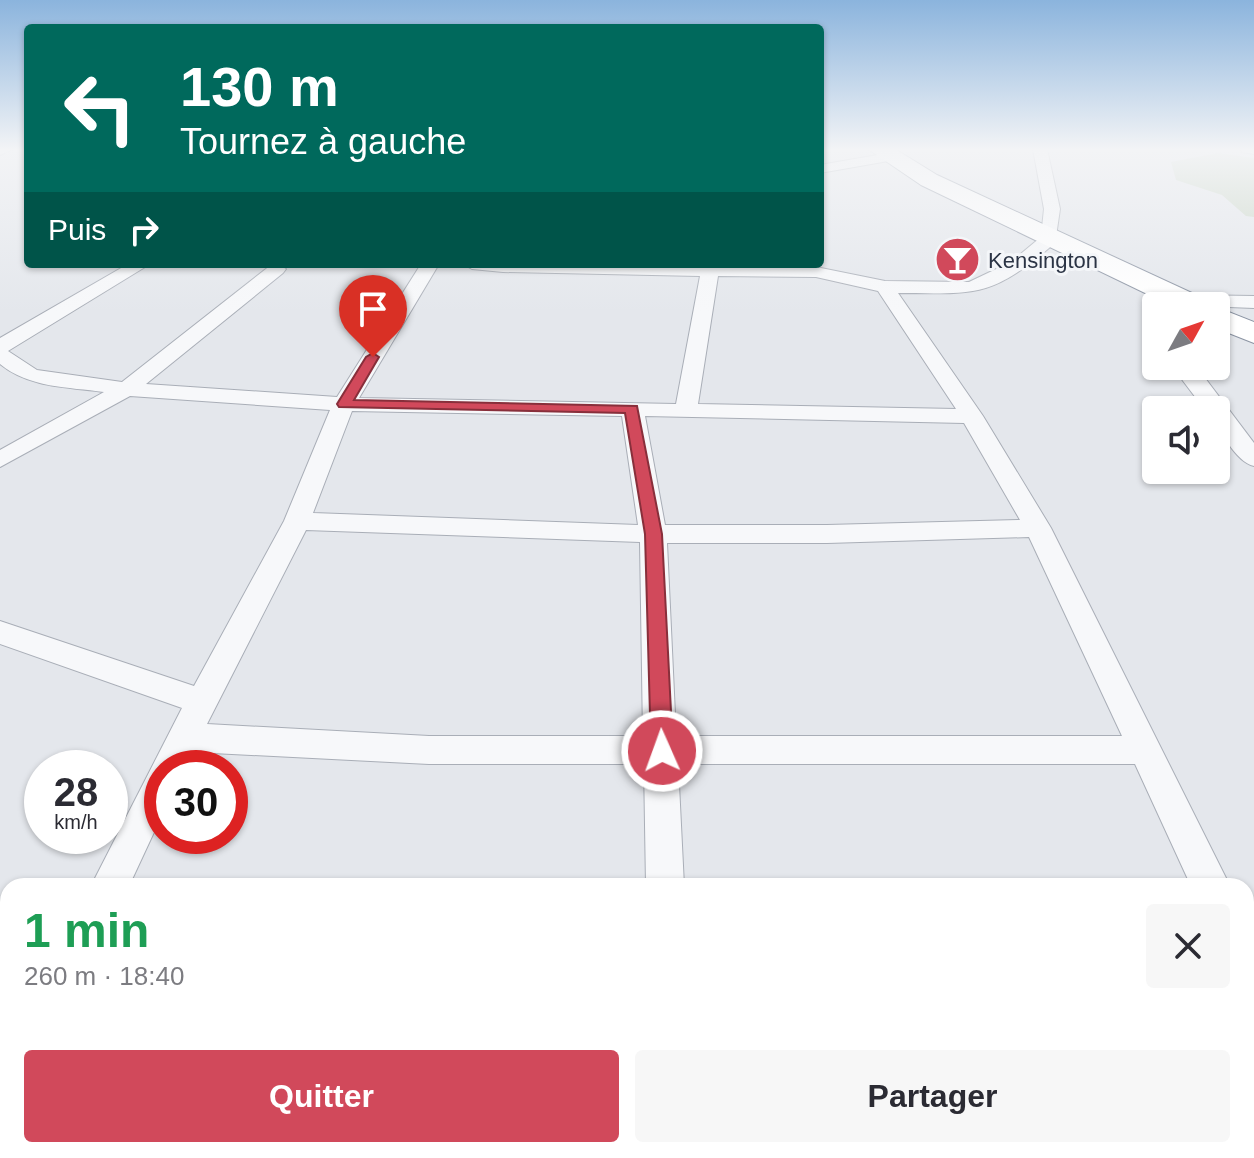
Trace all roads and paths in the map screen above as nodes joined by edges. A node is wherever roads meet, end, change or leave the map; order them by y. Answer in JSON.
{"nodes":[{"id":1,"x":982,"y":203,"type":"edge"},
{"id":2,"x":1051,"y":203,"type":"edge"},
{"id":3,"x":1062,"y":244,"type":"junction"},
{"id":4,"x":134,"y":268,"type":"edge"},
{"id":5,"x":428,"y":268,"type":"edge"},
{"id":6,"x":574,"y":268,"type":"edge"},
{"id":7,"x":277,"y":269,"type":"dead end"},
{"id":8,"x":710,"y":272,"type":"junction"},
{"id":9,"x":885,"y":287,"type":"junction"},
{"id":10,"x":1166,"y":292,"type":"edge"},
{"id":11,"x":1254,"y":302,"type":"edge"},
{"id":12,"x":1230,"y":303,"type":"edge"},
{"id":13,"x":0,"y":347,"type":"edge"},
{"id":14,"x":0,"y":354,"type":"edge"},
{"id":15,"x":1193,"y":380,"type":"edge"},
{"id":16,"x":126,"y":389,"type":"junction"},
{"id":17,"x":1205,"y":396,"type":"edge"},
{"id":18,"x":344,"y":404,"type":"junction"},
{"id":19,"x":632,"y":409,"type":"junction"},
{"id":20,"x":686,"y":410,"type":"junction"},
{"id":21,"x":972,"y":416,"type":"junction"},
{"id":22,"x":1230,"y":428,"type":"edge"},
{"id":23,"x":1254,"y":459,"type":"edge"},
{"id":24,"x":0,"y":460,"type":"edge"},
{"id":25,"x":297,"y":521,"type":"junction"},
{"id":26,"x":1038,"y":528,"type":"junction"},
{"id":27,"x":653,"y":534,"type":"junction"},
{"id":28,"x":0,"y":632,"type":"edge"},
{"id":29,"x":199,"y":701,"type":"junction"},
{"id":30,"x":182,"y":737,"type":"junction"},
{"id":31,"x":176,"y":750,"type":"edge"},
{"id":32,"x":1146,"y":750,"type":"junction"},
{"id":33,"x":662,"y":751,"type":"junction"},
{"id":34,"x":144,"y":815,"type":"edge"},
{"id":35,"x":114,"y":878,"type":"edge"},
{"id":36,"x":665,"y":878,"type":"edge"},
{"id":37,"x":1207,"y":878,"type":"edge"}],
"edges":[{"from":1,"to":3,"type":"highway"},
{"from":2,"to":3,"type":"street"},
{"from":3,"to":9,"type":"street"},
{"from":3,"to":10,"type":"highway"},
{"from":4,"to":13,"type":"street"},
{"from":5,"to":18,"type":"street"},
{"from":6,"to":8,"type":"street"},
{"from":7,"to":16,"type":"street"},
{"from":8,"to":9,"type":"street"},
{"from":8,"to":20,"type":"street"},
{"from":9,"to":21,"type":"street"},
{"from":11,"to":12,"type":"street"},
{"from":14,"to":16,"type":"street"},
{"from":15,"to":17,"type":"street"},
{"from":16,"to":18,"type":"street"},
{"from":16,"to":24,"type":"street"},
{"from":18,"to":19,"type":"street"},
{"from":18,"to":25,"type":"street"},
{"from":19,"to":20,"type":"street"},
{"from":19,"to":27,"type":"street"},
{"from":20,"to":21,"type":"street"},
{"from":21,"to":26,"type":"street"},
{"from":22,"to":23,"type":"street"},
{"from":25,"to":27,"type":"street"},
{"from":25,"to":29,"type":"street"},
{"from":26,"to":27,"type":"street"},
{"from":26,"to":32,"type":"street"},
{"from":27,"to":33,"type":"street"},
{"from":28,"to":29,"type":"street"},
{"from":29,"to":30,"type":"street"},
{"from":30,"to":31,"type":"street"},
{"from":30,"to":33,"type":"street"},
{"from":32,"to":33,"type":"street"},
{"from":32,"to":37,"type":"street"},
{"from":33,"to":36,"type":"street"},
{"from":34,"to":35,"type":"street"}]}
